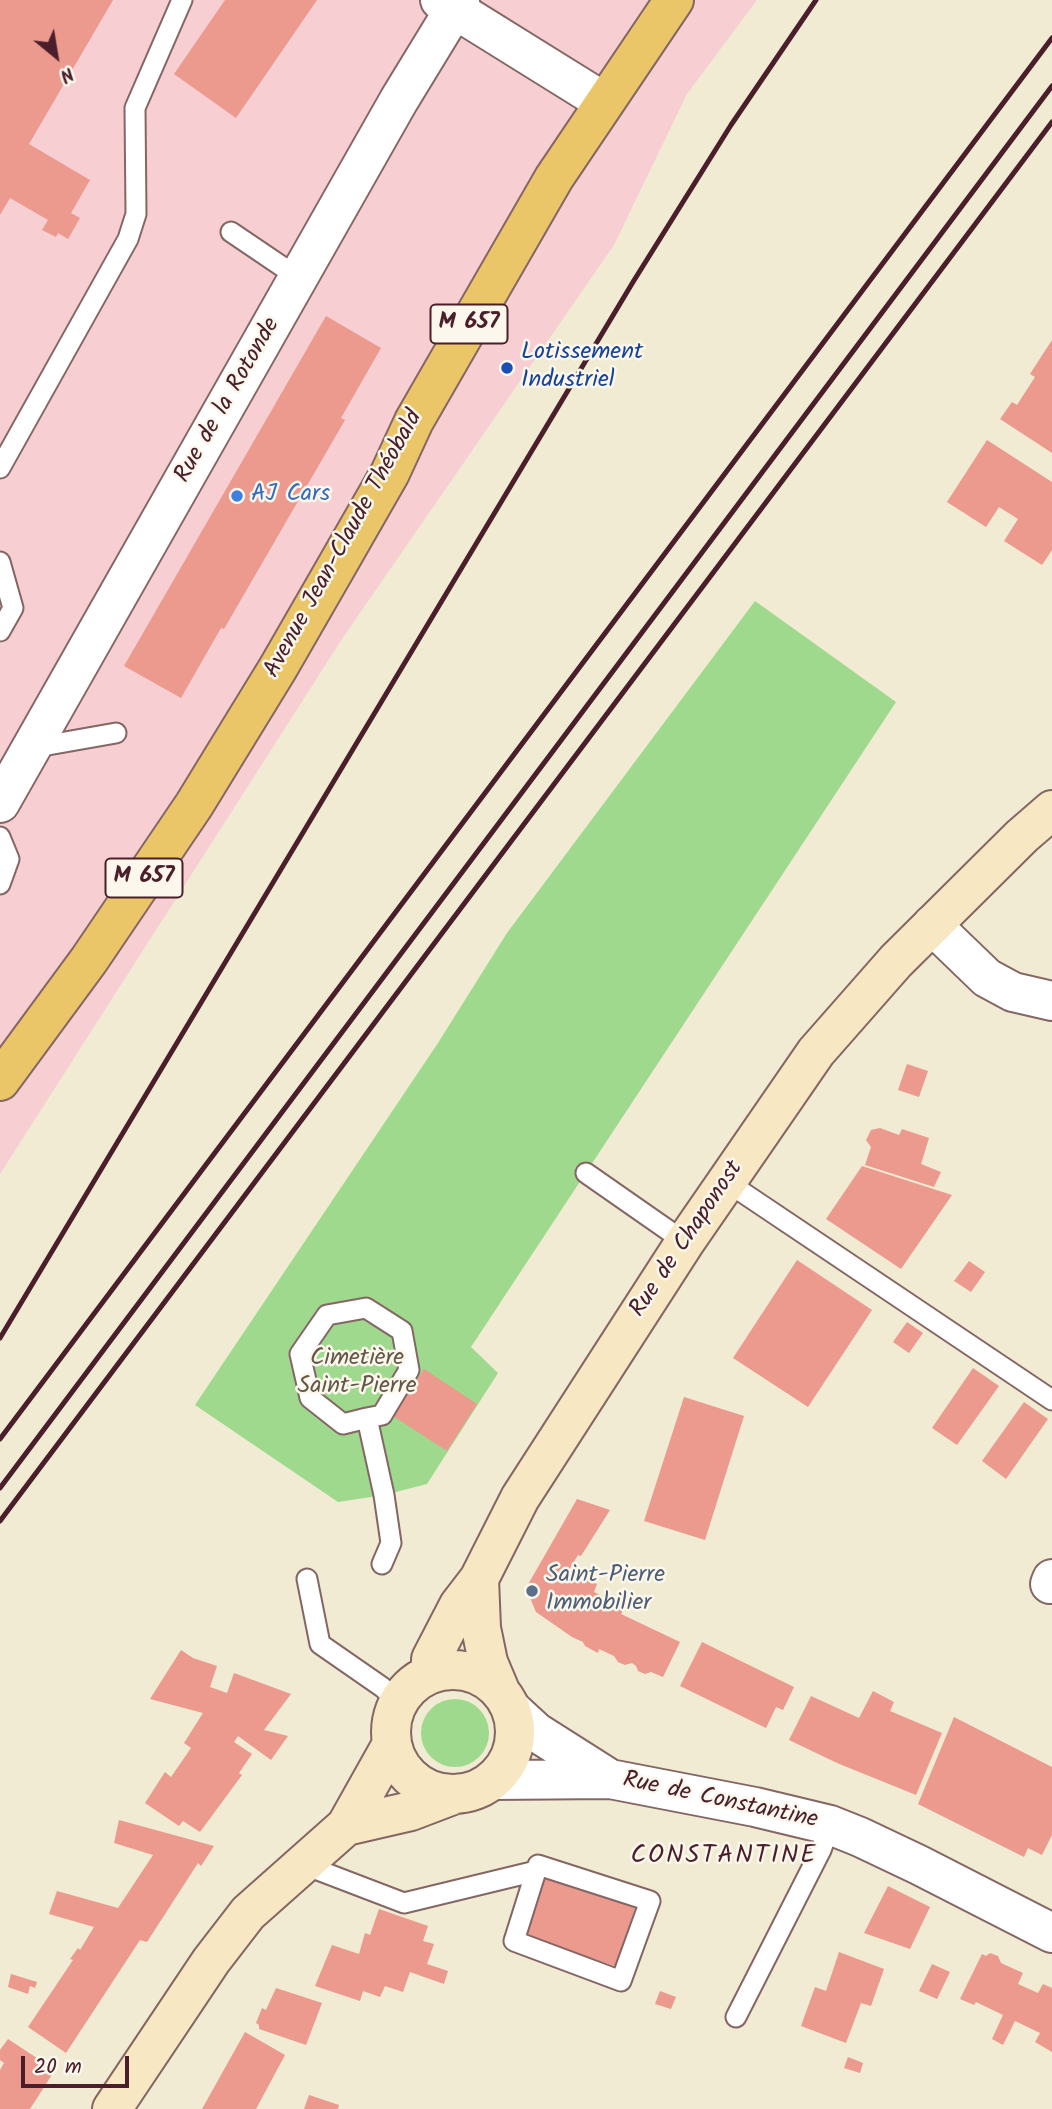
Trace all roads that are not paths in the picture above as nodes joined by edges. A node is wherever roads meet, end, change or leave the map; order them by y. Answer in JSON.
{"nodes":[{"id":1,"x":182,"y":0,"type":"edge"},
{"id":2,"x":674,"y":0,"type":"edge"},
{"id":3,"x":451,"y":3,"type":"edge"},
{"id":4,"x":604,"y":102,"type":"junction"},
{"id":5,"x":231,"y":232,"type":"dead end"},
{"id":6,"x":299,"y":278,"type":"junction"},
{"id":7,"x":0,"y":468,"type":"edge"},
{"id":8,"x":0,"y":562,"type":"edge"},
{"id":9,"x":0,"y":631,"type":"edge"},
{"id":10,"x":116,"y":733,"type":"dead end"},
{"id":11,"x":32,"y":748,"type":"junction"},
{"id":12,"x":0,"y":803,"type":"edge"},
{"id":13,"x":1052,"y":810,"type":"edge"},
{"id":14,"x":0,"y":837,"type":"edge"},
{"id":15,"x":0,"y":884,"type":"edge"},
{"id":16,"x":932,"y":925,"type":"junction"},
{"id":17,"x":1052,"y":1001,"type":"edge"},
{"id":18,"x":0,"y":1081,"type":"edge"},
{"id":19,"x":586,"y":1173,"type":"dead end"},
{"id":20,"x":727,"y":1182,"type":"junction"},
{"id":21,"x":685,"y":1242,"type":"junction"},
{"id":22,"x":1052,"y":1401,"type":"edge"},
{"id":23,"x":367,"y":1419,"type":"junction"},
{"id":24,"x":382,"y":1564,"type":"dead end"},
{"id":25,"x":307,"y":1579,"type":"dead end"},
{"id":26,"x":479,"y":1579,"type":"junction"},
{"id":27,"x":431,"y":1674,"type":"junction"},
{"id":28,"x":506,"y":1701,"type":"junction"},
{"id":29,"x":398,"y":1702,"type":"junction"},
{"id":30,"x":392,"y":1744,"type":"junction"},
{"id":31,"x":610,"y":1779,"type":"junction"},
{"id":32,"x":493,"y":1780,"type":"junction"},
{"id":33,"x":453,"y":1795,"type":"junction"},
{"id":34,"x":830,"y":1825,"type":"junction"},
{"id":35,"x":346,"y":1826,"type":"junction"},
{"id":36,"x":302,"y":1864,"type":"junction"},
{"id":37,"x":536,"y":1871,"type":"junction"},
{"id":38,"x":1050,"y":1926,"type":"edge"},
{"id":39,"x":736,"y":2017,"type":"dead end"},
{"id":40,"x":112,"y":2109,"type":"edge"}],
"edges":[{"from":1,"to":7,"type":"lane"},
{"from":2,"to":4,"type":"main road","name":"Avenue Jean-Claude Théobald","number":"M 657"},
{"from":3,"to":4,"type":"street"},
{"from":3,"to":6,"type":"street","name":"Rue de la Rotonde"},
{"from":4,"to":18,"type":"main road","name":"Avenue Jean-Claude Théobald","number":"M 657"},
{"from":5,"to":6,"type":"lane"},
{"from":6,"to":11,"type":"street","name":"Rue de la Rotonde"},
{"from":8,"to":9,"type":"lane"},
{"from":10,"to":11,"type":"lane"},
{"from":11,"to":12,"type":"street","name":"Rue de la Rotonde"},
{"from":13,"to":16,"type":"main road","name":"Rue de Chaponost"},
{"from":14,"to":15,"type":"lane"},
{"from":16,"to":17,"type":"street"},
{"from":16,"to":20,"type":"main road","name":"Rue de Chaponost"},
{"from":19,"to":21,"type":"lane"},
{"from":20,"to":21,"type":"main road","name":"Rue de Chaponost"},
{"from":20,"to":22,"type":"lane"},
{"from":21,"to":26,"type":"main road","name":"Rue de Chaponost"},
{"from":23,"to":23,"type":"lane"},
{"from":23,"to":24,"type":"lane"},
{"from":25,"to":29,"type":"lane"},
{"from":26,"to":27,"type":"main road","name":"Rue de Chaponost"},
{"from":26,"to":28,"type":"main road","name":"Rue de Chaponost"},
{"from":27,"to":28,"type":"main road"},
{"from":27,"to":29,"type":"main road"},
{"from":28,"to":31,"type":"street","name":"Rue de Constantine"},
{"from":28,"to":32,"type":"main road"},
{"from":29,"to":30,"type":"main road"},
{"from":30,"to":33,"type":"main road"},
{"from":30,"to":35,"type":"main road"},
{"from":31,"to":32,"type":"street","name":"Rue de Constantine"},
{"from":31,"to":34,"type":"street","name":"Rue de Constantine"},
{"from":32,"to":33,"type":"main road"},
{"from":33,"to":35,"type":"main road"},
{"from":34,"to":38,"type":"street","name":"Rue de Constantine"},
{"from":34,"to":39,"type":"lane","name":"Rue de Constantine"},
{"from":35,"to":36,"type":"main road"},
{"from":36,"to":37,"type":"lane"},
{"from":36,"to":40,"type":"main road"},
{"from":37,"to":37,"type":"lane"}]}
